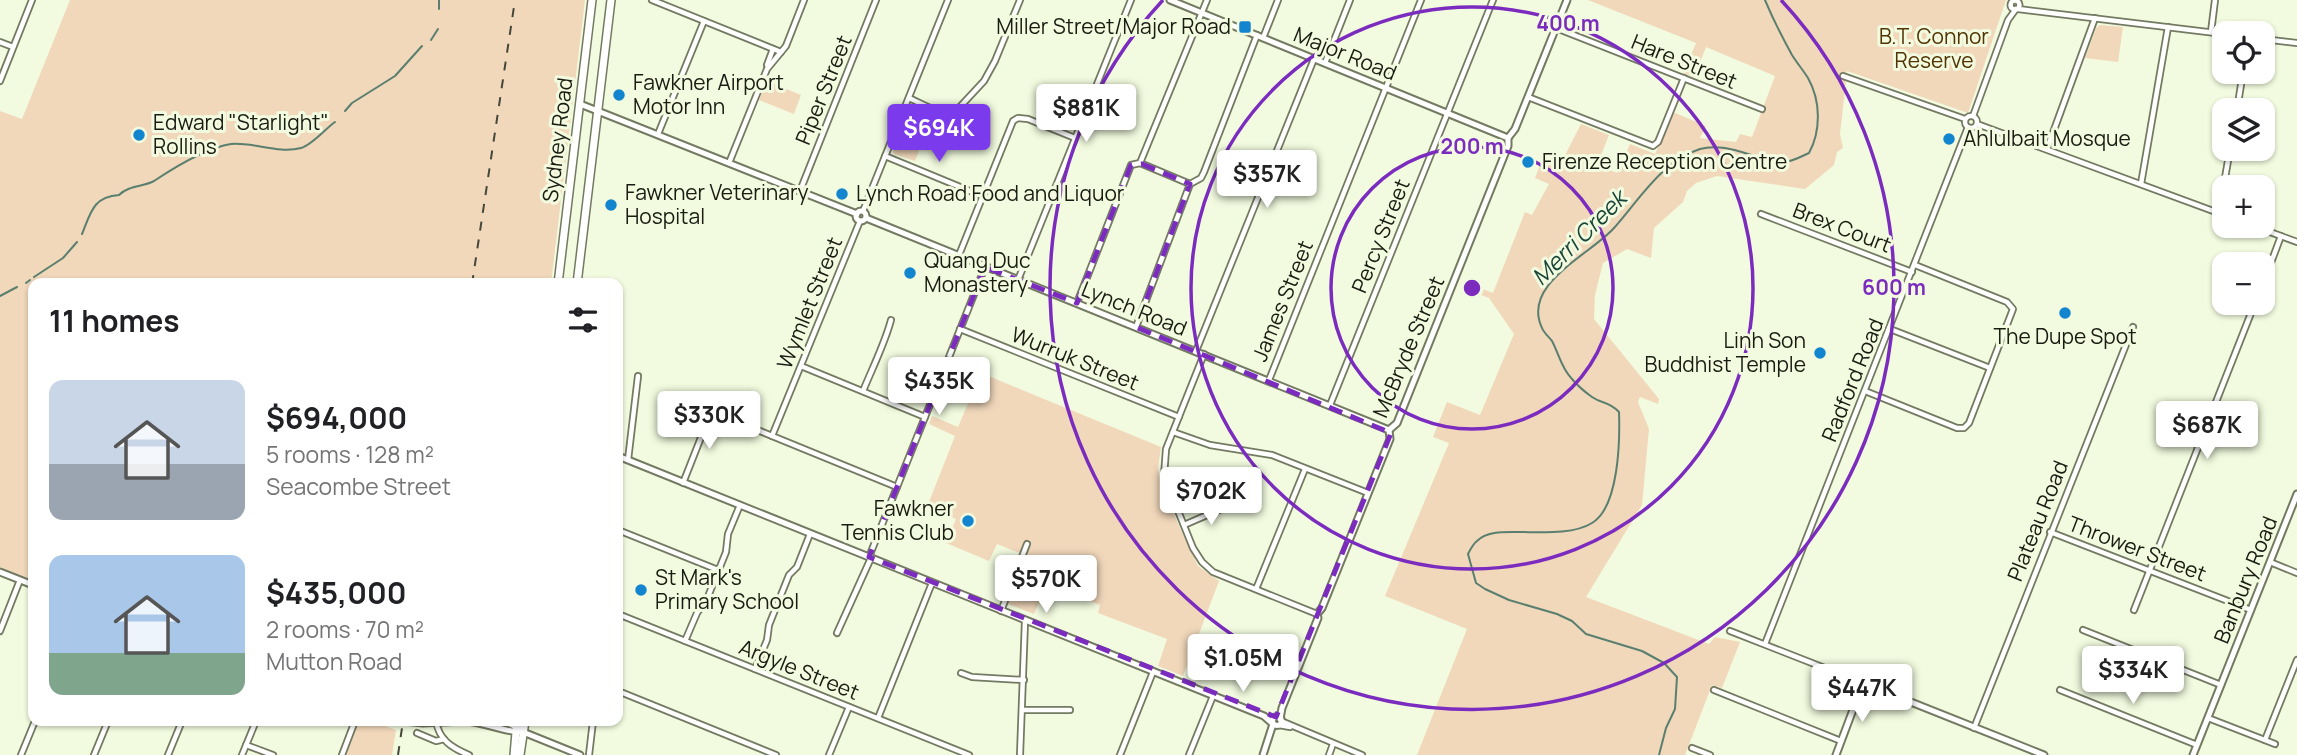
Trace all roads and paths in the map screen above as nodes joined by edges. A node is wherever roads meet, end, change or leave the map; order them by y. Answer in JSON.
{"nodes":[{"id":1,"x":32,"y":0,"type":"edge"},
{"id":2,"x":592,"y":0,"type":"edge"},
{"id":3,"x":611,"y":0,"type":"edge"},
{"id":4,"x":652,"y":0,"type":"edge"},
{"id":5,"x":804,"y":0,"type":"edge"},
{"id":6,"x":876,"y":0,"type":"edge"},
{"id":7,"x":948,"y":0,"type":"edge"},
{"id":8,"x":1020,"y":0,"type":"edge"},
{"id":9,"x":1131,"y":0,"type":"edge"},
{"id":10,"x":1170,"y":0,"type":"edge"},
{"id":11,"x":1207,"y":0,"type":"edge"},
{"id":12,"x":1278,"y":0,"type":"edge"},
{"id":13,"x":1350,"y":0,"type":"edge"},
{"id":14,"x":1421,"y":0,"type":"edge"},
{"id":15,"x":1493,"y":0,"type":"edge"},
{"id":16,"x":1567,"y":0,"type":"edge"},
{"id":17,"x":2215,"y":0,"type":"edge"},
{"id":18,"x":2016,"y":4,"type":"edge"},
{"id":19,"x":1202,"y":13,"type":"junction"},
{"id":20,"x":2095,"y":18,"type":"junction"},
{"id":21,"x":704,"y":21,"type":"junction"},
{"id":22,"x":2168,"y":27,"type":"junction"},
{"id":23,"x":1556,"y":28,"type":"junction"},
{"id":24,"x":2210,"y":32,"type":"joint"},
{"id":25,"x":1260,"y":37,"type":"junction"},
{"id":26,"x":2275,"y":40,"type":"edge"},
{"id":27,"x":0,"y":42,"type":"edge"},
{"id":28,"x":2297,"y":43,"type":"edge"},
{"id":29,"x":13,"y":47,"type":"junction"},
{"id":30,"x":773,"y":49,"type":"junction"},
{"id":31,"x":781,"y":52,"type":"junction"},
{"id":32,"x":1314,"y":59,"type":"junction"},
{"id":33,"x":1325,"y":63,"type":"junction"},
{"id":34,"x":767,"y":69,"type":"junction"},
{"id":35,"x":1843,"y":76,"type":"dead end"},
{"id":36,"x":1684,"y":78,"type":"junction"},
{"id":37,"x":0,"y":81,"type":"edge"},
{"id":38,"x":1386,"y":88,"type":"junction"},
{"id":39,"x":1528,"y":97,"type":"junction"},
{"id":40,"x":909,"y":98,"type":"junction"},
{"id":41,"x":580,"y":104,"type":"junction"},
{"id":42,"x":1762,"y":109,"type":"dead end"},
{"id":43,"x":598,"y":110,"type":"junction"},
{"id":44,"x":1448,"y":112,"type":"junction"},
{"id":45,"x":1973,"y":116,"type":"junction"},
{"id":46,"x":1965,"y":119,"type":"junction"},
{"id":47,"x":1977,"y":124,"type":"junction"},
{"id":48,"x":1968,"y":127,"type":"junction"},
{"id":49,"x":658,"y":134,"type":"junction"},
{"id":50,"x":1074,"y":138,"type":"junction"},
{"id":51,"x":1508,"y":138,"type":"junction"},
{"id":52,"x":2047,"y":149,"type":"junction"},
{"id":53,"x":885,"y":156,"type":"junction"},
{"id":54,"x":729,"y":163,"type":"junction"},
{"id":55,"x":1140,"y":163,"type":"junction"},
{"id":56,"x":1190,"y":184,"type":"junction"},
{"id":57,"x":2141,"y":184,"type":"junction"},
{"id":58,"x":800,"y":191,"type":"junction"},
{"id":59,"x":982,"y":196,"type":"junction"},
{"id":60,"x":2212,"y":211,"type":"edge"},
{"id":61,"x":1761,"y":214,"type":"dead end"},
{"id":62,"x":862,"y":216,"type":"junction"},
{"id":63,"x":2275,"y":234,"type":"edge"},
{"id":64,"x":2281,"y":236,"type":"junction"},
{"id":65,"x":2297,"y":242,"type":"edge"},
{"id":66,"x":2275,"y":252,"type":"edge"},
{"id":67,"x":959,"y":255,"type":"junction"},
{"id":68,"x":1915,"y":265,"type":"junction"},
{"id":69,"x":985,"y":267,"type":"junction"},
{"id":70,"x":1912,"y":272,"type":"junction"},
{"id":71,"x":559,"y":278,"type":"edge"},
{"id":72,"x":578,"y":278,"type":"edge"},
{"id":73,"x":1018,"y":280,"type":"junction"},
{"id":74,"x":1077,"y":303,"type":"junction"},
{"id":75,"x":2250,"y":315,"type":"edge"},
{"id":76,"x":891,"y":320,"type":"dead end"},
{"id":77,"x":1136,"y":327,"type":"junction"},
{"id":78,"x":2133,"y":327,"type":"dead end"},
{"id":79,"x":960,"y":329,"type":"junction"},
{"id":80,"x":1890,"y":329,"type":"junction"},
{"id":81,"x":1196,"y":351,"type":"junction"},
{"id":82,"x":1204,"y":354,"type":"junction"},
{"id":83,"x":801,"y":366,"type":"junction"},
{"id":84,"x":1990,"y":368,"type":"junction"},
{"id":85,"x":638,"y":376,"type":"dead end"},
{"id":86,"x":1269,"y":380,"type":"junction"},
{"id":87,"x":863,"y":391,"type":"junction"},
{"id":88,"x":1865,"y":391,"type":"junction"},
{"id":89,"x":1330,"y":405,"type":"junction"},
{"id":90,"x":925,"y":417,"type":"junction"},
{"id":91,"x":1179,"y":417,"type":"junction"},
{"id":92,"x":1389,"y":430,"type":"junction"},
{"id":93,"x":1174,"y":432,"type":"junction"},
{"id":94,"x":772,"y":436,"type":"junction"},
{"id":95,"x":623,"y":458,"type":"edge"},
{"id":96,"x":628,"y":460,"type":"junction"},
{"id":97,"x":1305,"y":469,"type":"junction"},
{"id":98,"x":683,"y":482,"type":"junction"},
{"id":99,"x":897,"y":487,"type":"junction"},
{"id":100,"x":1368,"y":493,"type":"junction"},
{"id":101,"x":2297,"y":494,"type":"edge"},
{"id":102,"x":740,"y":505,"type":"junction"},
{"id":103,"x":1228,"y":506,"type":"dead end"},
{"id":104,"x":1184,"y":525,"type":"junction"},
{"id":105,"x":623,"y":532,"type":"edge"},
{"id":106,"x":2050,"y":532,"type":"junction"},
{"id":107,"x":810,"y":534,"type":"junction"},
{"id":108,"x":1027,"y":544,"type":"dead end"},
{"id":109,"x":870,"y":558,"type":"junction"},
{"id":110,"x":2270,"y":562,"type":"junction"},
{"id":111,"x":718,"y":570,"type":"junction"},
{"id":112,"x":2150,"y":571,"type":"junction"},
{"id":113,"x":0,"y":572,"type":"edge"},
{"id":114,"x":2297,"y":572,"type":"edge"},
{"id":115,"x":20,"y":580,"type":"junction"},
{"id":116,"x":28,"y":583,"type":"edge"},
{"id":117,"x":932,"y":583,"type":"junction"},
{"id":118,"x":1256,"y":589,"type":"junction"},
{"id":119,"x":2134,"y":610,"type":"dead end"},
{"id":120,"x":2251,"y":610,"type":"junction"},
{"id":121,"x":1001,"y":611,"type":"junction"},
{"id":122,"x":1317,"y":614,"type":"junction"},
{"id":123,"x":623,"y":616,"type":"edge"},
{"id":124,"x":1025,"y":621,"type":"junction"},
{"id":125,"x":2083,"y":630,"type":"dead end"},
{"id":126,"x":0,"y":631,"type":"edge"},
{"id":127,"x":1730,"y":631,"type":"dead end"},
{"id":128,"x":837,"y":633,"type":"dead end"},
{"id":129,"x":685,"y":641,"type":"junction"},
{"id":130,"x":1765,"y":644,"type":"junction"},
{"id":131,"x":2297,"y":660,"type":"edge"},
{"id":132,"x":755,"y":669,"type":"junction"},
{"id":133,"x":1153,"y":672,"type":"junction"},
{"id":134,"x":961,"y":673,"type":"dead end"},
{"id":135,"x":1024,"y":680,"type":"junction"},
{"id":136,"x":1863,"y":683,"type":"junction"},
{"id":137,"x":2221,"y":685,"type":"junction"},
{"id":138,"x":1714,"y":690,"type":"dead end"},
{"id":139,"x":2060,"y":690,"type":"dead end"},
{"id":140,"x":623,"y":693,"type":"edge"},
{"id":141,"x":1213,"y":696,"type":"junction"},
{"id":142,"x":849,"y":707,"type":"junction"},
{"id":143,"x":1022,"y":710,"type":"junction"},
{"id":144,"x":1070,"y":710,"type":"dead end"},
{"id":145,"x":878,"y":718,"type":"junction"},
{"id":146,"x":2208,"y":718,"type":"junction"},
{"id":147,"x":1277,"y":721,"type":"junction"},
{"id":148,"x":33,"y":726,"type":"edge"},
{"id":149,"x":106,"y":726,"type":"edge"},
{"id":150,"x":180,"y":726,"type":"edge"},
{"id":151,"x":254,"y":726,"type":"edge"},
{"id":152,"x":353,"y":726,"type":"edge"},
{"id":153,"x":439,"y":726,"type":"edge"},
{"id":154,"x":592,"y":726,"type":"edge"},
{"id":155,"x":1974,"y":727,"type":"junction"},
{"id":156,"x":518,"y":728,"type":"edge"},
{"id":157,"x":417,"y":733,"type":"dead end"},
{"id":158,"x":442,"y":737,"type":"junction"},
{"id":159,"x":2265,"y":740,"type":"junction"},
{"id":160,"x":1841,"y":741,"type":"junction"},
{"id":161,"x":1333,"y":744,"type":"junction"},
{"id":162,"x":2275,"y":744,"type":"dead end"},
{"id":163,"x":246,"y":745,"type":"junction"},
{"id":164,"x":2197,"y":745,"type":"junction"},
{"id":165,"x":1692,"y":748,"type":"dead end"},
{"id":166,"x":456,"y":753,"type":"edge"},
{"id":167,"x":21,"y":755,"type":"edge"},
{"id":168,"x":94,"y":755,"type":"edge"},
{"id":169,"x":168,"y":755,"type":"edge"},
{"id":170,"x":242,"y":755,"type":"edge"},
{"id":171,"x":273,"y":755,"type":"edge"},
{"id":172,"x":342,"y":755,"type":"edge"},
{"id":173,"x":469,"y":755,"type":"edge"},
{"id":174,"x":514,"y":755,"type":"edge"},
{"id":175,"x":520,"y":755,"type":"edge"},
{"id":176,"x":580,"y":755,"type":"edge"},
{"id":177,"x":589,"y":755,"type":"edge"},
{"id":178,"x":776,"y":755,"type":"edge"},
{"id":179,"x":830,"y":755,"type":"edge"},
{"id":180,"x":969,"y":755,"type":"edge"},
{"id":181,"x":1020,"y":755,"type":"edge"},
{"id":182,"x":1120,"y":755,"type":"edge"},
{"id":183,"x":1189,"y":755,"type":"edge"},
{"id":184,"x":1263,"y":755,"type":"edge"},
{"id":185,"x":1329,"y":755,"type":"edge"},
{"id":186,"x":1362,"y":755,"type":"edge"},
{"id":187,"x":1710,"y":755,"type":"edge"},
{"id":188,"x":1836,"y":755,"type":"edge"},
{"id":189,"x":2044,"y":755,"type":"edge"},
{"id":190,"x":2193,"y":755,"type":"edge"}],
"edges":[{"from":1,"to":29,"type":"street"},
{"from":2,"to":41,"type":"highway","name":"Sydney Road"},
{"from":3,"to":43,"type":"highway","name":"Sydney Road"},
{"from":4,"to":21,"type":"street"},
{"from":5,"to":31,"type":"street"},
{"from":6,"to":58,"type":"street","name":"Piper Street"},
{"from":7,"to":40,"type":"street","name":"Wymlet Street"},
{"from":8,"to":40,"type":"street"},
{"from":9,"to":50,"type":"street"},
{"from":10,"to":19,"type":"street","name":"Major Road"},
{"from":11,"to":19,"type":"street"},
{"from":12,"to":25,"type":"street"},
{"from":13,"to":33,"type":"street"},
{"from":14,"to":38,"type":"street","name":"James Street"},
{"from":15,"to":44,"type":"street","name":"Percy Street"},
{"from":16,"to":23,"type":"street","name":"McBryde Street"},
{"from":17,"to":24,"type":"street"},
{"from":18,"to":20,"type":"street"},
{"from":18,"to":45,"type":"street"},
{"from":19,"to":25,"type":"street","name":"Major Road"},
{"from":19,"to":55,"type":"street"},
{"from":20,"to":22,"type":"street"},
{"from":20,"to":52,"type":"street"},
{"from":21,"to":30,"type":"street"},
{"from":21,"to":49,"type":"street"},
{"from":22,"to":24,"type":"street"},
{"from":22,"to":57,"type":"street"},
{"from":23,"to":36,"type":"street","name":"Hare Street"},
{"from":23,"to":39,"type":"street","name":"McBryde Street"},
{"from":25,"to":32,"type":"street","name":"Major Road"},
{"from":25,"to":56,"type":"street"},
{"from":26,"to":28,"type":"street"},
{"from":27,"to":29,"type":"street"},
{"from":29,"to":37,"type":"street"},
{"from":30,"to":31,"type":"street"},
{"from":30,"to":34,"type":"street"},
{"from":31,"to":34,"type":"street"},
{"from":32,"to":33,"type":"street","name":"Major Road"},
{"from":32,"to":81,"type":"street"},
{"from":33,"to":38,"type":"street","name":"Major Road"},
{"from":34,"to":54,"type":"street"},
{"from":35,"to":46,"type":"street"},
{"from":36,"to":39,"type":"street"},
{"from":36,"to":42,"type":"street","name":"Hare Street"},
{"from":38,"to":44,"type":"street","name":"Major Road"},
{"from":38,"to":86,"type":"street","name":"James Street"},
{"from":39,"to":51,"type":"street","name":"McBryde Street"},
{"from":40,"to":53,"type":"street","name":"Wymlet Street"},
{"from":41,"to":43,"type":"street","name":"Lynch Road"},
{"from":41,"to":71,"type":"highway","name":"Sydney Road"},
{"from":43,"to":49,"type":"street","name":"Lynch Road"},
{"from":43,"to":72,"type":"highway","name":"Sydney Road"},
{"from":44,"to":51,"type":"street","name":"Major Road"},
{"from":44,"to":89,"type":"street","name":"Percy Street"},
{"from":45,"to":46,"type":"street"},
{"from":45,"to":47,"type":"street"},
{"from":46,"to":48,"type":"street"},
{"from":47,"to":48,"type":"street"},
{"from":47,"to":52,"type":"street"},
{"from":48,"to":68,"type":"street","name":"Radford Road"},
{"from":49,"to":54,"type":"street","name":"Lynch Road"},
{"from":50,"to":59,"type":"street"},
{"from":50,"to":73,"type":"street"},
{"from":51,"to":92,"type":"street","name":"McBryde Street"},
{"from":52,"to":57,"type":"street"},
{"from":53,"to":59,"type":"street"},
{"from":53,"to":62,"type":"street","name":"Wymlet Street"},
{"from":54,"to":58,"type":"street","name":"Lynch Road"},
{"from":55,"to":56,"type":"street"},
{"from":55,"to":74,"type":"street"},
{"from":56,"to":77,"type":"street"},
{"from":57,"to":60,"type":"street"},
{"from":58,"to":62,"type":"street","name":"Lynch Road"},
{"from":59,"to":67,"type":"street"},
{"from":61,"to":70,"type":"street","name":"Brex Court"},
{"from":62,"to":67,"type":"street","name":"Lynch Road"},
{"from":62,"to":83,"type":"street","name":"Wymlet Street"},
{"from":63,"to":64,"type":"street"},
{"from":64,"to":65,"type":"street"},
{"from":64,"to":66,"type":"street"},
{"from":67,"to":69,"type":"street","name":"Lynch Road"},
{"from":68,"to":70,"type":"street","name":"Radford Road"},
{"from":68,"to":84,"type":"street"},
{"from":69,"to":73,"type":"street","name":"Lynch Road"},
{"from":69,"to":79,"type":"street"},
{"from":70,"to":80,"type":"street","name":"Radford Road"},
{"from":73,"to":74,"type":"street","name":"Lynch Road"},
{"from":74,"to":77,"type":"street","name":"Lynch Road"},
{"from":75,"to":112,"type":"street"},
{"from":76,"to":87,"type":"street"},
{"from":77,"to":81,"type":"street","name":"Lynch Road"},
{"from":78,"to":106,"type":"street","name":"Plateau Road"},
{"from":79,"to":90,"type":"street"},
{"from":79,"to":91,"type":"street","name":"Wurruk Street"},
{"from":80,"to":84,"type":"street"},
{"from":80,"to":88,"type":"street","name":"Radford Road"},
{"from":81,"to":82,"type":"street","name":"Lynch Road"},
{"from":82,"to":86,"type":"street","name":"Lynch Road"},
{"from":82,"to":91,"type":"street"},
{"from":83,"to":87,"type":"street"},
{"from":83,"to":94,"type":"street","name":"Wymlet Street"},
{"from":84,"to":88,"type":"street"},
{"from":85,"to":96,"type":"street"},
{"from":86,"to":89,"type":"street","name":"Lynch Road"},
{"from":87,"to":90,"type":"street"},
{"from":88,"to":130,"type":"street","name":"Radford Road"},
{"from":89,"to":92,"type":"street","name":"Lynch Road"},
{"from":90,"to":99,"type":"street"},
{"from":91,"to":93,"type":"street"},
{"from":92,"to":100,"type":"street","name":"McBryde Street"},
{"from":93,"to":97,"type":"street"},
{"from":93,"to":104,"type":"street"},
{"from":94,"to":98,"type":"street"},
{"from":94,"to":99,"type":"street"},
{"from":95,"to":96,"type":"street"},
{"from":96,"to":98,"type":"street"},
{"from":97,"to":100,"type":"street"},
{"from":97,"to":118,"type":"street"},
{"from":98,"to":102,"type":"street"},
{"from":99,"to":109,"type":"street"},
{"from":100,"to":122,"type":"street","name":"McBryde Street"},
{"from":101,"to":110,"type":"street","name":"Banbury Road"},
{"from":102,"to":107,"type":"street"},
{"from":102,"to":111,"type":"street"},
{"from":103,"to":104,"type":"street"},
{"from":104,"to":118,"type":"street"},
{"from":105,"to":111,"type":"street"},
{"from":106,"to":112,"type":"street","name":"Thrower Street"},
{"from":106,"to":155,"type":"street","name":"Plateau Road"},
{"from":107,"to":109,"type":"street"},
{"from":107,"to":132,"type":"street"},
{"from":108,"to":121,"type":"street"},
{"from":109,"to":117,"type":"street"},
{"from":109,"to":128,"type":"street"},
{"from":110,"to":114,"type":"street"},
{"from":110,"to":120,"type":"street","name":"Banbury Road"},
{"from":111,"to":129,"type":"street"},
{"from":112,"to":119,"type":"street"},
{"from":112,"to":120,"type":"street","name":"Thrower Street"},
{"from":113,"to":115,"type":"street"},
{"from":115,"to":116,"type":"street"},
{"from":115,"to":126,"type":"street"},
{"from":117,"to":121,"type":"street"},
{"from":117,"to":145,"type":"street"},
{"from":118,"to":122,"type":"street"},
{"from":120,"to":137,"type":"street","name":"Banbury Road"},
{"from":121,"to":124,"type":"street"},
{"from":122,"to":147,"type":"street","name":"McBryde Street"},
{"from":123,"to":129,"type":"street","name":"Argyle Street"},
{"from":124,"to":133,"type":"street"},
{"from":124,"to":135,"type":"street"},
{"from":125,"to":137,"type":"street"},
{"from":127,"to":130,"type":"street"},
{"from":129,"to":132,"type":"street","name":"Argyle Street"},
{"from":130,"to":136,"type":"street"},
{"from":131,"to":159,"type":"street"},
{"from":132,"to":142,"type":"street","name":"Argyle Street"},
{"from":133,"to":141,"type":"street"},
{"from":133,"to":182,"type":"street"},
{"from":134,"to":135,"type":"street"},
{"from":135,"to":143,"type":"street"},
{"from":136,"to":155,"type":"street"},
{"from":136,"to":160,"type":"street"},
{"from":137,"to":146,"type":"street","name":"Banbury Road"},
{"from":138,"to":160,"type":"street"},
{"from":139,"to":164,"type":"street"},
{"from":140,"to":178,"type":"street"},
{"from":141,"to":147,"type":"street"},
{"from":141,"to":183,"type":"street"},
{"from":142,"to":145,"type":"street","name":"Argyle Street"},
{"from":142,"to":179,"type":"street"},
{"from":143,"to":144,"type":"street"},
{"from":143,"to":181,"type":"street"},
{"from":145,"to":180,"type":"street","name":"Argyle Street"},
{"from":146,"to":159,"type":"street"},
{"from":146,"to":164,"type":"street","name":"Banbury Road"},
{"from":147,"to":161,"type":"street"},
{"from":147,"to":184,"type":"street","name":"McBryde Street"},
{"from":148,"to":167,"type":"street"},
{"from":149,"to":168,"type":"street"},
{"from":150,"to":169,"type":"street"},
{"from":151,"to":163,"type":"street"},
{"from":152,"to":172,"type":"street"},
{"from":153,"to":158,"type":"street"},
{"from":154,"to":177,"type":"street"},
{"from":155,"to":189,"type":"street"},
{"from":156,"to":174,"type":"highway"},
{"from":156,"to":175,"type":"highway"},
{"from":156,"to":176,"type":"street"},
{"from":157,"to":158,"type":"street"},
{"from":158,"to":166,"type":"street"},
{"from":159,"to":162,"type":"street"},
{"from":160,"to":188,"type":"street"},
{"from":161,"to":185,"type":"street"},
{"from":161,"to":186,"type":"street"},
{"from":163,"to":170,"type":"street"},
{"from":163,"to":171,"type":"street"},
{"from":164,"to":190,"type":"street","name":"Banbury Road"},
{"from":165,"to":187,"type":"street"},
{"from":166,"to":173,"type":"street"}]}
